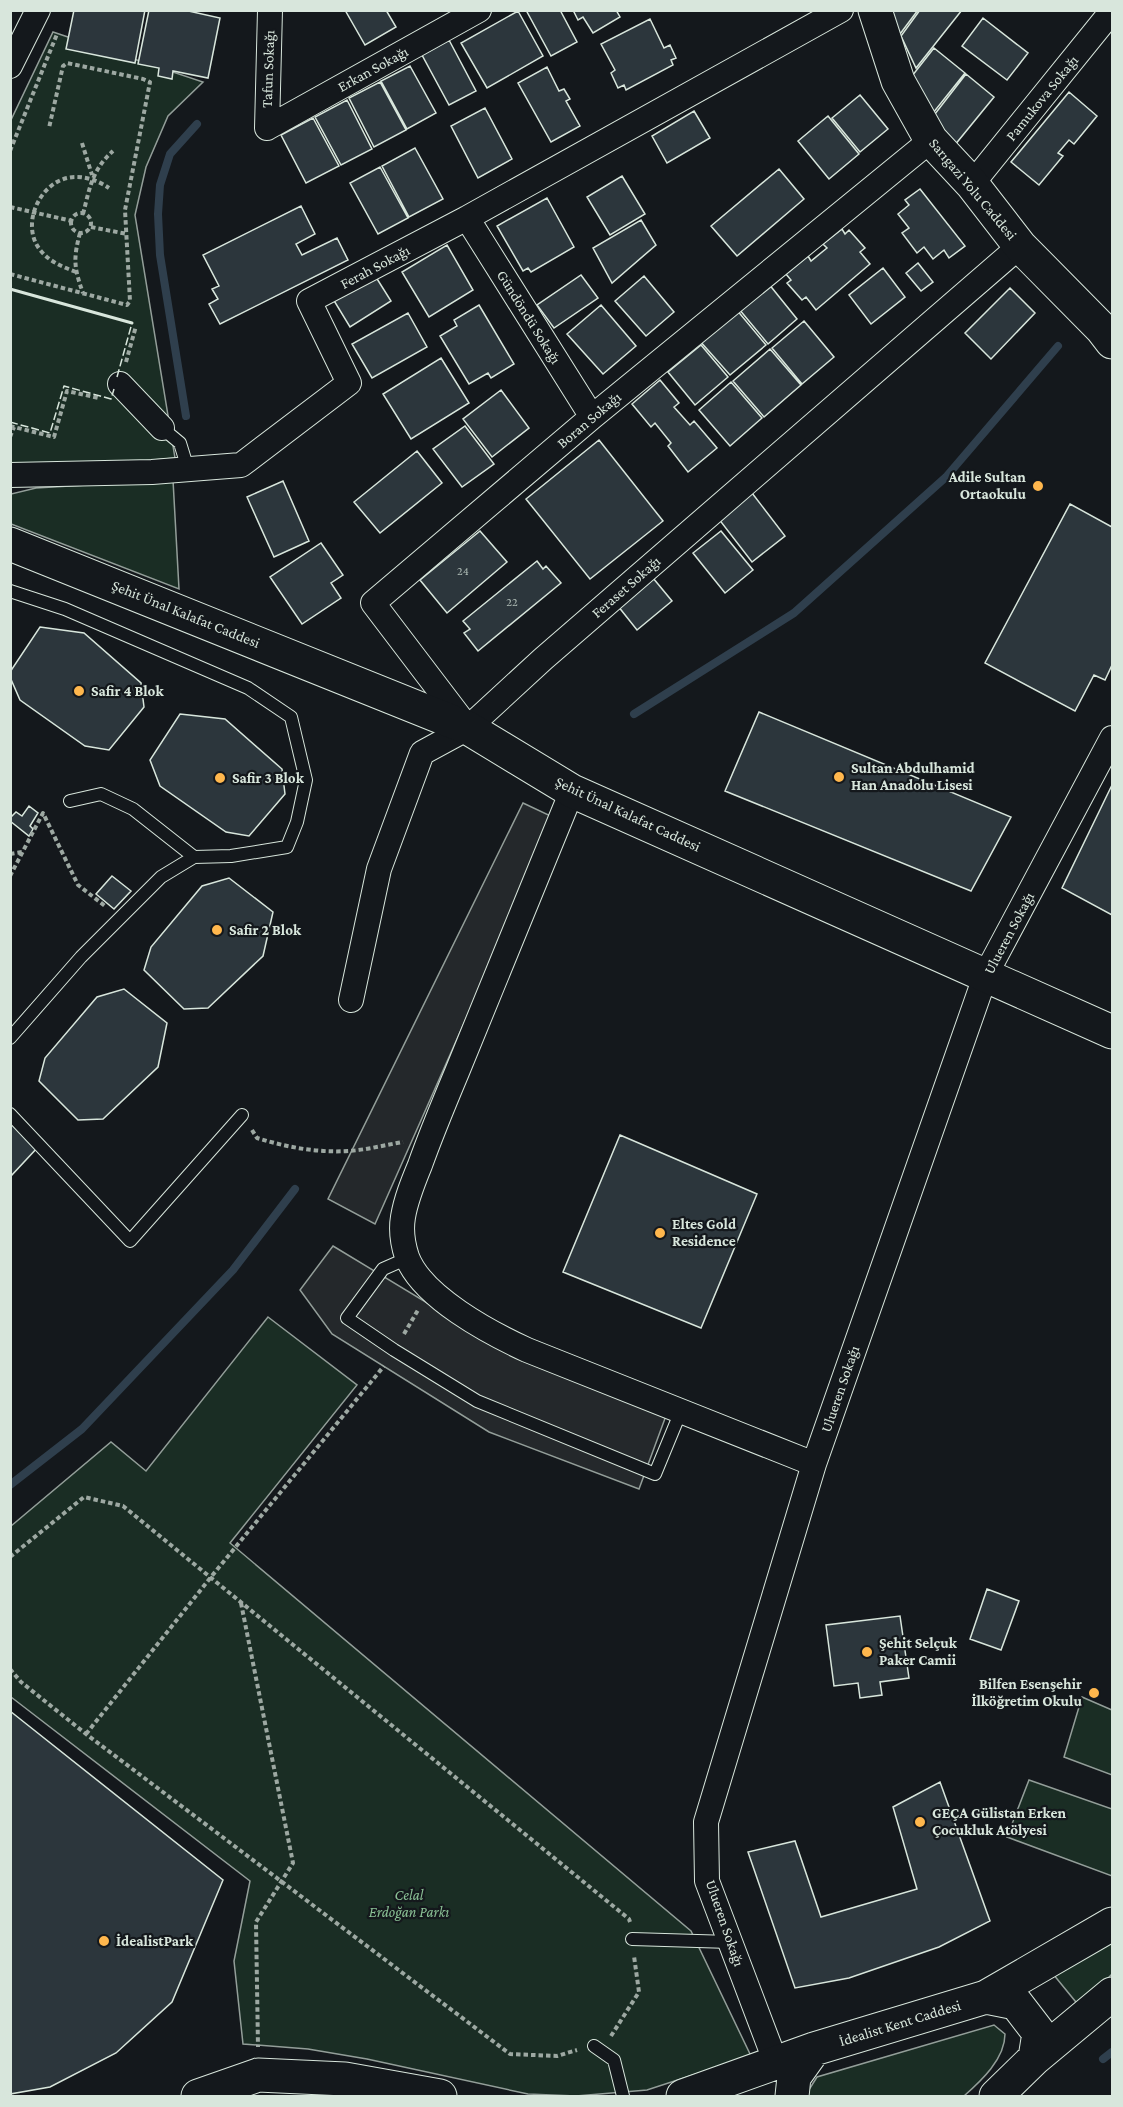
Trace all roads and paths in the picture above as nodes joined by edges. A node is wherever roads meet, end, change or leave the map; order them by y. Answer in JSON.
{"nodes":[{"id":1,"x":270,"y":10,"type":"edge"},
{"id":2,"x":479,"y":10,"type":"edge"},
{"id":3,"x":841,"y":10,"type":"edge"},
{"id":4,"x":875,"y":10,"type":"edge"},
{"id":5,"x":1113,"y":11,"type":"edge"},
{"id":6,"x":36,"y":16,"type":"edge"},
{"id":7,"x":10,"y":66,"type":"edge"},
{"id":8,"x":49,"y":128,"type":"dead end"},
{"id":9,"x":267,"y":129,"type":"joint"},
{"id":10,"x":931,"y":140,"type":"junction"},
{"id":11,"x":12,"y":143,"type":"edge"},
{"id":12,"x":82,"y":143,"type":"dead end"},
{"id":13,"x":10,"y":151,"type":"edge"},
{"id":14,"x":113,"y":151,"type":"dead end"},
{"id":15,"x":92,"y":178,"type":"junction"},
{"id":16,"x":972,"y":184,"type":"junction"},
{"id":17,"x":109,"y":188,"type":"dead end"},
{"id":18,"x":10,"y":207,"type":"edge"},
{"id":19,"x":33,"y":212,"type":"junction"},
{"id":20,"x":83,"y":214,"type":"junction"},
{"id":21,"x":467,"y":218,"type":"junction"},
{"id":22,"x":72,"y":221,"type":"junction"},
{"id":23,"x":91,"y":227,"type":"junction"},
{"id":24,"x":80,"y":233,"type":"junction"},
{"id":25,"x":127,"y":234,"type":"junction"},
{"id":26,"x":1020,"y":246,"type":"junction"},
{"id":27,"x":76,"y":272,"type":"junction"},
{"id":28,"x":10,"y":274,"type":"edge"},
{"id":29,"x":84,"y":293,"type":"junction"},
{"id":30,"x":136,"y":326,"type":"dead end"},
{"id":31,"x":1113,"y":342,"type":"edge"},
{"id":32,"x":120,"y":384,"type":"junction"},
{"id":33,"x":592,"y":417,"type":"junction"},
{"id":34,"x":12,"y":426,"type":"edge"},
{"id":35,"x":162,"y":428,"type":"joint"},
{"id":36,"x":10,"y":437,"type":"edge"},
{"id":37,"x":188,"y":469,"type":"junction"},
{"id":38,"x":10,"y":475,"type":"edge"},
{"id":39,"x":10,"y":544,"type":"edge"},
{"id":40,"x":10,"y":591,"type":"edge"},
{"id":41,"x":468,"y":728,"type":"junction"},
{"id":42,"x":1113,"y":738,"type":"edge"},
{"id":43,"x":572,"y":791,"type":"junction"},
{"id":44,"x":70,"y":801,"type":"dead end"},
{"id":45,"x":23,"y":852,"type":"junction"},
{"id":46,"x":10,"y":854,"type":"edge"},
{"id":47,"x":194,"y":857,"type":"junction"},
{"id":48,"x":10,"y":876,"type":"edge"},
{"id":49,"x":119,"y":918,"type":"junction"},
{"id":50,"x":986,"y":974,"type":"junction"},
{"id":51,"x":351,"y":1000,"type":"dead end"},
{"id":52,"x":1113,"y":1032,"type":"edge"},
{"id":53,"x":10,"y":1038,"type":"edge"},
{"id":54,"x":10,"y":1114,"type":"edge"},
{"id":55,"x":242,"y":1115,"type":"joint"},
{"id":56,"x":430,"y":1137,"type":"junction"},
{"id":57,"x":408,"y":1258,"type":"junction"},
{"id":58,"x":431,"y":1289,"type":"junction"},
{"id":59,"x":394,"y":1350,"type":"junction"},
{"id":60,"x":681,"y":1411,"type":"junction"},
{"id":61,"x":814,"y":1464,"type":"junction"},
{"id":62,"x":10,"y":1557,"type":"edge"},
{"id":63,"x":211,"y":1577,"type":"junction"},
{"id":64,"x":241,"y":1602,"type":"junction"},
{"id":65,"x":10,"y":1669,"type":"edge"},
{"id":66,"x":86,"y":1734,"type":"junction"},
{"id":67,"x":280,"y":1881,"type":"junction"},
{"id":68,"x":1113,"y":1924,"type":"edge"},
{"id":69,"x":632,"y":1939,"type":"junction"},
{"id":70,"x":730,"y":1942,"type":"junction"},
{"id":71,"x":1113,"y":1994,"type":"edge"},
{"id":72,"x":986,"y":1996,"type":"junction"},
{"id":73,"x":594,"y":2046,"type":"junction"},
{"id":74,"x":814,"y":2049,"type":"junction"},
{"id":75,"x":1035,"y":2058,"type":"junction"},
{"id":76,"x":776,"y":2063,"type":"junction"},
{"id":77,"x":258,"y":2075,"type":"junction"},
{"id":78,"x":198,"y":2097,"type":"edge"},
{"id":79,"x":440,"y":2097,"type":"edge"},
{"id":80,"x":623,"y":2097,"type":"edge"},
{"id":81,"x":683,"y":2097,"type":"edge"},
{"id":82,"x":792,"y":2097,"type":"edge"},
{"id":83,"x":996,"y":2097,"type":"edge"}],
"edges":[{"from":1,"to":9,"type":"street","name":"Tafun Sokağı"},
{"from":2,"to":9,"type":"street","name":"Erkan Sokağı"},
{"from":3,"to":21,"type":"street","name":"Ferah Sokağı"},
{"from":4,"to":10,"type":"street","name":"Sarıgazi Yolu Caddesi"},
{"from":5,"to":16,"type":"street","name":"Pamukova Sokağı"},
{"from":6,"to":7,"type":"street"},
{"from":6,"to":11,"type":"path"},
{"from":8,"to":25,"type":"path"},
{"from":10,"to":16,"type":"street","name":"Sarıgazi Yolu Caddesi"},
{"from":10,"to":33,"type":"street","name":"Boran Sokağı"},
{"from":11,"to":13,"type":"path"},
{"from":12,"to":15,"type":"path"},
{"from":14,"to":15,"type":"path"},
{"from":15,"to":17,"type":"path"},
{"from":15,"to":19,"type":"path"},
{"from":15,"to":20,"type":"path"},
{"from":16,"to":26,"type":"street","name":"Sarıgazi Yolu Caddesi"},
{"from":18,"to":19,"type":"path"},
{"from":19,"to":22,"type":"path"},
{"from":19,"to":27,"type":"path"},
{"from":20,"to":22,"type":"path"},
{"from":20,"to":23,"type":"path"},
{"from":21,"to":33,"type":"street","name":"Gündöndü Sokağı"},
{"from":21,"to":37,"type":"street","name":"Ferah Sokağı"},
{"from":22,"to":24,"type":"path"},
{"from":23,"to":24,"type":"path"},
{"from":23,"to":25,"type":"path"},
{"from":24,"to":27,"type":"path"},
{"from":25,"to":29,"type":"path"},
{"from":26,"to":31,"type":"street","name":"Sarıgazi Yolu Caddesi"},
{"from":26,"to":41,"type":"street","name":"Feraset Sokağı"},
{"from":27,"to":29,"type":"path"},
{"from":28,"to":29,"type":"path"},
{"from":30,"to":32,"type":"path"},
{"from":32,"to":34,"type":"path"},
{"from":32,"to":35,"type":"street"},
{"from":33,"to":41,"type":"street","name":"Boran Sokağı"},
{"from":34,"to":36,"type":"path"},
{"from":35,"to":37,"type":"lane"},
{"from":37,"to":38,"type":"street","name":"Ferah Sokağı"},
{"from":39,"to":41,"type":"street","name":"Şehit Ünal Kalafat Caddesi"},
{"from":40,"to":47,"type":"lane"},
{"from":41,"to":43,"type":"street","name":"Şehit Ünal Kalafat Caddesi"},
{"from":41,"to":51,"type":"street","name":"Feraset Sokağı"},
{"from":42,"to":50,"type":"street","name":"Ulueren Sokağı"},
{"from":43,"to":50,"type":"street","name":"Şehit Ünal Kalafat Caddesi"},
{"from":43,"to":56,"type":"street"},
{"from":44,"to":47,"type":"lane"},
{"from":45,"to":46,"type":"path"},
{"from":45,"to":48,"type":"path"},
{"from":45,"to":49,"type":"path"},
{"from":47,"to":49,"type":"lane"},
{"from":49,"to":53,"type":"lane"},
{"from":50,"to":52,"type":"street","name":"Şehit Ünal Kalafat Caddesi"},
{"from":50,"to":61,"type":"street","name":"Ulueren Sokağı"},
{"from":54,"to":55,"type":"lane"},
{"from":55,"to":56,"type":"path"},
{"from":56,"to":57,"type":"street"},
{"from":57,"to":58,"type":"street"},
{"from":57,"to":59,"type":"lane"},
{"from":58,"to":59,"type":"path"},
{"from":58,"to":60,"type":"street"},
{"from":59,"to":60,"type":"lane"},
{"from":59,"to":63,"type":"path"},
{"from":60,"to":61,"type":"street"},
{"from":61,"to":70,"type":"street","name":"Ulueren Sokağı"},
{"from":62,"to":63,"type":"path"},
{"from":63,"to":64,"type":"path"},
{"from":63,"to":66,"type":"path"},
{"from":64,"to":67,"type":"path"},
{"from":64,"to":69,"type":"path"},
{"from":65,"to":66,"type":"path"},
{"from":66,"to":67,"type":"path"},
{"from":67,"to":73,"type":"path"},
{"from":67,"to":77,"type":"path"},
{"from":68,"to":72,"type":"street","name":"İdealist Kent Caddesi"},
{"from":69,"to":70,"type":"lane"},
{"from":69,"to":73,"type":"path"},
{"from":70,"to":76,"type":"street","name":"Ulueren Sokağı"},
{"from":71,"to":75,"type":"street"},
{"from":72,"to":74,"type":"street","name":"İdealist Kent Caddesi"},
{"from":72,"to":75,"type":"street"},
{"from":73,"to":80,"type":"lane"},
{"from":74,"to":76,"type":"street","name":"İdealist Kent Caddesi"},
{"from":74,"to":82,"type":"street"},
{"from":75,"to":83,"type":"street"},
{"from":76,"to":81,"type":"street","name":"İdealist Kent Caddesi"},
{"from":77,"to":78,"type":"street"},
{"from":77,"to":79,"type":"street"}]}
